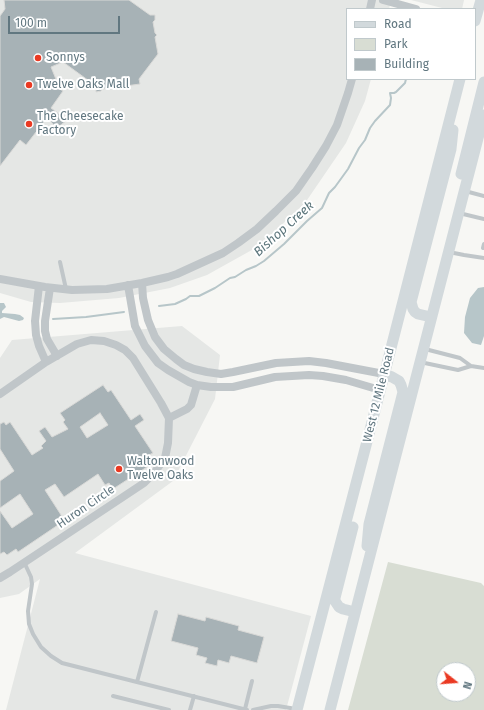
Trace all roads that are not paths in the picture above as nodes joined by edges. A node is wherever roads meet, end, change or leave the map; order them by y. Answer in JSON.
{"nodes":[{"id":1,"x":383,"y":0,"type":"edge"},
{"id":2,"x":481,"y":0,"type":"edge"},
{"id":3,"x":412,"y":8,"type":"edge"},
{"id":4,"x":476,"y":18,"type":"edge"},
{"id":5,"x":352,"y":80,"type":"edge"},
{"id":6,"x":484,"y":82,"type":"edge"},
{"id":7,"x":459,"y":83,"type":"edge"},
{"id":8,"x":484,"y":115,"type":"edge"},
{"id":9,"x":464,"y":191,"type":"junction"},
{"id":10,"x":484,"y":196,"type":"edge"},
{"id":11,"x":459,"y":213,"type":"junction"},
{"id":12,"x":484,"y":220,"type":"edge"},
{"id":13,"x":449,"y":250,"type":"junction"},
{"id":14,"x":484,"y":258,"type":"edge"},
{"id":15,"x":60,"y":262,"type":"dead end"},
{"id":16,"x":0,"y":279,"type":"edge"},
{"id":17,"x":142,"y":283,"type":"junction"},
{"id":18,"x":128,"y":285,"type":"junction"},
{"id":19,"x":39,"y":286,"type":"junction"},
{"id":20,"x":50,"y":288,"type":"junction"},
{"id":21,"x":66,"y":290,"type":"junction"},
{"id":22,"x":432,"y":317,"type":"junction"},
{"id":23,"x":423,"y":349,"type":"junction"},
{"id":24,"x":57,"y":356,"type":"junction"},
{"id":25,"x":46,"y":362,"type":"junction"},
{"id":26,"x":420,"y":362,"type":"junction"},
{"id":27,"x":471,"y":366,"type":"junction"},
{"id":28,"x":484,"y":368,"type":"edge"},
{"id":29,"x":384,"y":374,"type":"junction"},
{"id":30,"x":197,"y":385,"type":"junction"},
{"id":31,"x":380,"y":390,"type":"junction"},
{"id":32,"x":0,"y":394,"type":"edge"},
{"id":33,"x":169,"y":418,"type":"junction"},
{"id":34,"x":366,"y":444,"type":"junction"},
{"id":35,"x":24,"y":562,"type":"junction"},
{"id":36,"x":364,"y":576,"type":"junction"},
{"id":37,"x":0,"y":578,"type":"edge"},
{"id":38,"x":156,"y":612,"type":"dead end"},
{"id":39,"x":355,"y":612,"type":"junction"},
{"id":40,"x":252,"y":681,"type":"dead end"},
{"id":41,"x":137,"y":682,"type":"junction"},
{"id":42,"x":113,"y":696,"type":"dead end"},
{"id":43,"x":194,"y":696,"type":"junction"},
{"id":44,"x":169,"y":710,"type":"edge"},
{"id":45,"x":190,"y":710,"type":"edge"},
{"id":46,"x":246,"y":710,"type":"edge"},
{"id":47,"x":253,"y":710,"type":"edge"},
{"id":48,"x":298,"y":710,"type":"edge"},
{"id":49,"x":330,"y":710,"type":"edge"}],
"edges":[{"from":1,"to":3,"type":"street"},
{"from":2,"to":4,"type":"main road"},
{"from":5,"to":17,"type":"street"},
{"from":6,"to":13,"type":"main road"},
{"from":7,"to":22,"type":"main road"},
{"from":7,"to":29,"type":"main road","name":"West 12 Mile Road"},
{"from":8,"to":9,"type":"main road"},
{"from":9,"to":10,"type":"lane"},
{"from":9,"to":11,"type":"main road"},
{"from":11,"to":12,"type":"lane"},
{"from":11,"to":13,"type":"main road"},
{"from":13,"to":14,"type":"lane"},
{"from":13,"to":22,"type":"main road"},
{"from":15,"to":21,"type":"lane"},
{"from":16,"to":19,"type":"street"},
{"from":17,"to":18,"type":"street"},
{"from":17,"to":29,"type":"street"},
{"from":18,"to":21,"type":"street"},
{"from":18,"to":30,"type":"street"},
{"from":19,"to":20,"type":"street"},
{"from":19,"to":25,"type":"street"},
{"from":20,"to":21,"type":"street"},
{"from":20,"to":24,"type":"street"},
{"from":22,"to":23,"type":"main road"},
{"from":23,"to":26,"type":"main road"},
{"from":23,"to":27,"type":"lane"},
{"from":24,"to":25,"type":"street"},
{"from":24,"to":33,"type":"street"},
{"from":25,"to":32,"type":"street"},
{"from":26,"to":27,"type":"lane"},
{"from":26,"to":36,"type":"main road"},
{"from":27,"to":28,"type":"lane"},
{"from":29,"to":31,"type":"main road","name":"West 12 Mile Road"},
{"from":29,"to":36,"type":"main road"},
{"from":30,"to":31,"type":"street"},
{"from":30,"to":33,"type":"street"},
{"from":31,"to":34,"type":"main road","name":"West 12 Mile Road"},
{"from":33,"to":35,"type":"street","name":"Huron Circle"},
{"from":34,"to":39,"type":"main road"},
{"from":34,"to":48,"type":"main road","name":"West 12 Mile Road"},
{"from":35,"to":37,"type":"street","name":"Huron Circle"},
{"from":35,"to":41,"type":"lane"},
{"from":36,"to":39,"type":"main road"},
{"from":38,"to":41,"type":"lane"},
{"from":39,"to":49,"type":"main road"},
{"from":40,"to":46,"type":"lane"},
{"from":41,"to":43,"type":"lane"},
{"from":42,"to":44,"type":"lane"},
{"from":43,"to":45,"type":"lane"},
{"from":43,"to":46,"type":"lane"},
{"from":47,"to":48,"type":"lane"}]}
